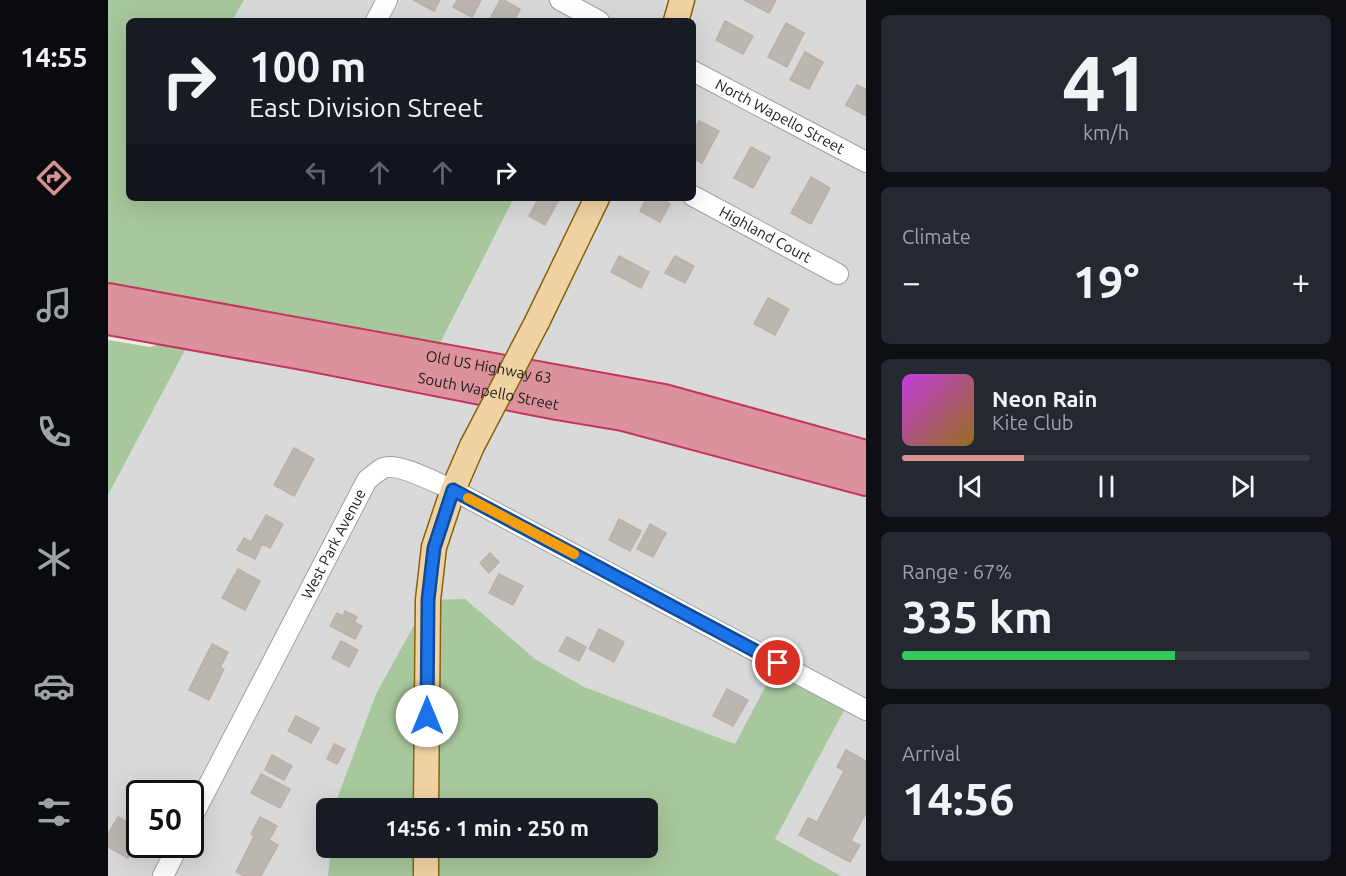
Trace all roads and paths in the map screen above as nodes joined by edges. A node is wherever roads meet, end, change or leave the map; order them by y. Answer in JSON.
{"nodes":[{"id":1,"x":387,"y":0,"type":"edge"},
{"id":2,"x":560,"y":0,"type":"edge"},
{"id":3,"x":682,"y":0,"type":"edge"},
{"id":4,"x":378,"y":18,"type":"edge"},
{"id":5,"x":593,"y":18,"type":"edge"},
{"id":6,"x":677,"y":18,"type":"edge"},
{"id":7,"x":696,"y":73,"type":"edge"},
{"id":8,"x":866,"y":162,"type":"edge"},
{"id":9,"x":696,"y":198,"type":"edge"},
{"id":10,"x":596,"y":201,"type":"edge"},
{"id":11,"x":838,"y":274,"type":"dead end"},
{"id":12,"x":108,"y":298,"type":"edge"},
{"id":13,"x":108,"y":320,"type":"edge"},
{"id":14,"x":866,"y":455,"type":"edge"},
{"id":15,"x":866,"y":481,"type":"edge"},
{"id":16,"x":453,"y":490,"type":"junction"},
{"id":17,"x":866,"y":710,"type":"edge"},
{"id":18,"x":204,"y":794,"type":"edge"},
{"id":19,"x":426,"y":798,"type":"edge"},
{"id":20,"x":172,"y":858,"type":"edge"},
{"id":21,"x":426,"y":858,"type":"edge"},
{"id":22,"x":163,"y":876,"type":"edge"},
{"id":23,"x":426,"y":876,"type":"edge"}],
"edges":[{"from":1,"to":4,"type":"street"},
{"from":2,"to":5,"type":"street"},
{"from":3,"to":6,"type":"main road"},
{"from":7,"to":8,"type":"street","name":"North Wapello Street"},
{"from":9,"to":11,"type":"street","name":"Highland Court"},
{"from":10,"to":16,"type":"main road","bridge":true},
{"from":12,"to":14,"type":"highway","name":"Old US Highway 63"},
{"from":13,"to":15,"type":"highway","name":"South Wapello Street"},
{"from":16,"to":17,"type":"street","name":"West Park Avenue"},
{"from":16,"to":18,"type":"street","name":"West Park Avenue"},
{"from":16,"to":19,"type":"main road"},
{"from":20,"to":22,"type":"street"},
{"from":21,"to":23,"type":"main road"}]}
